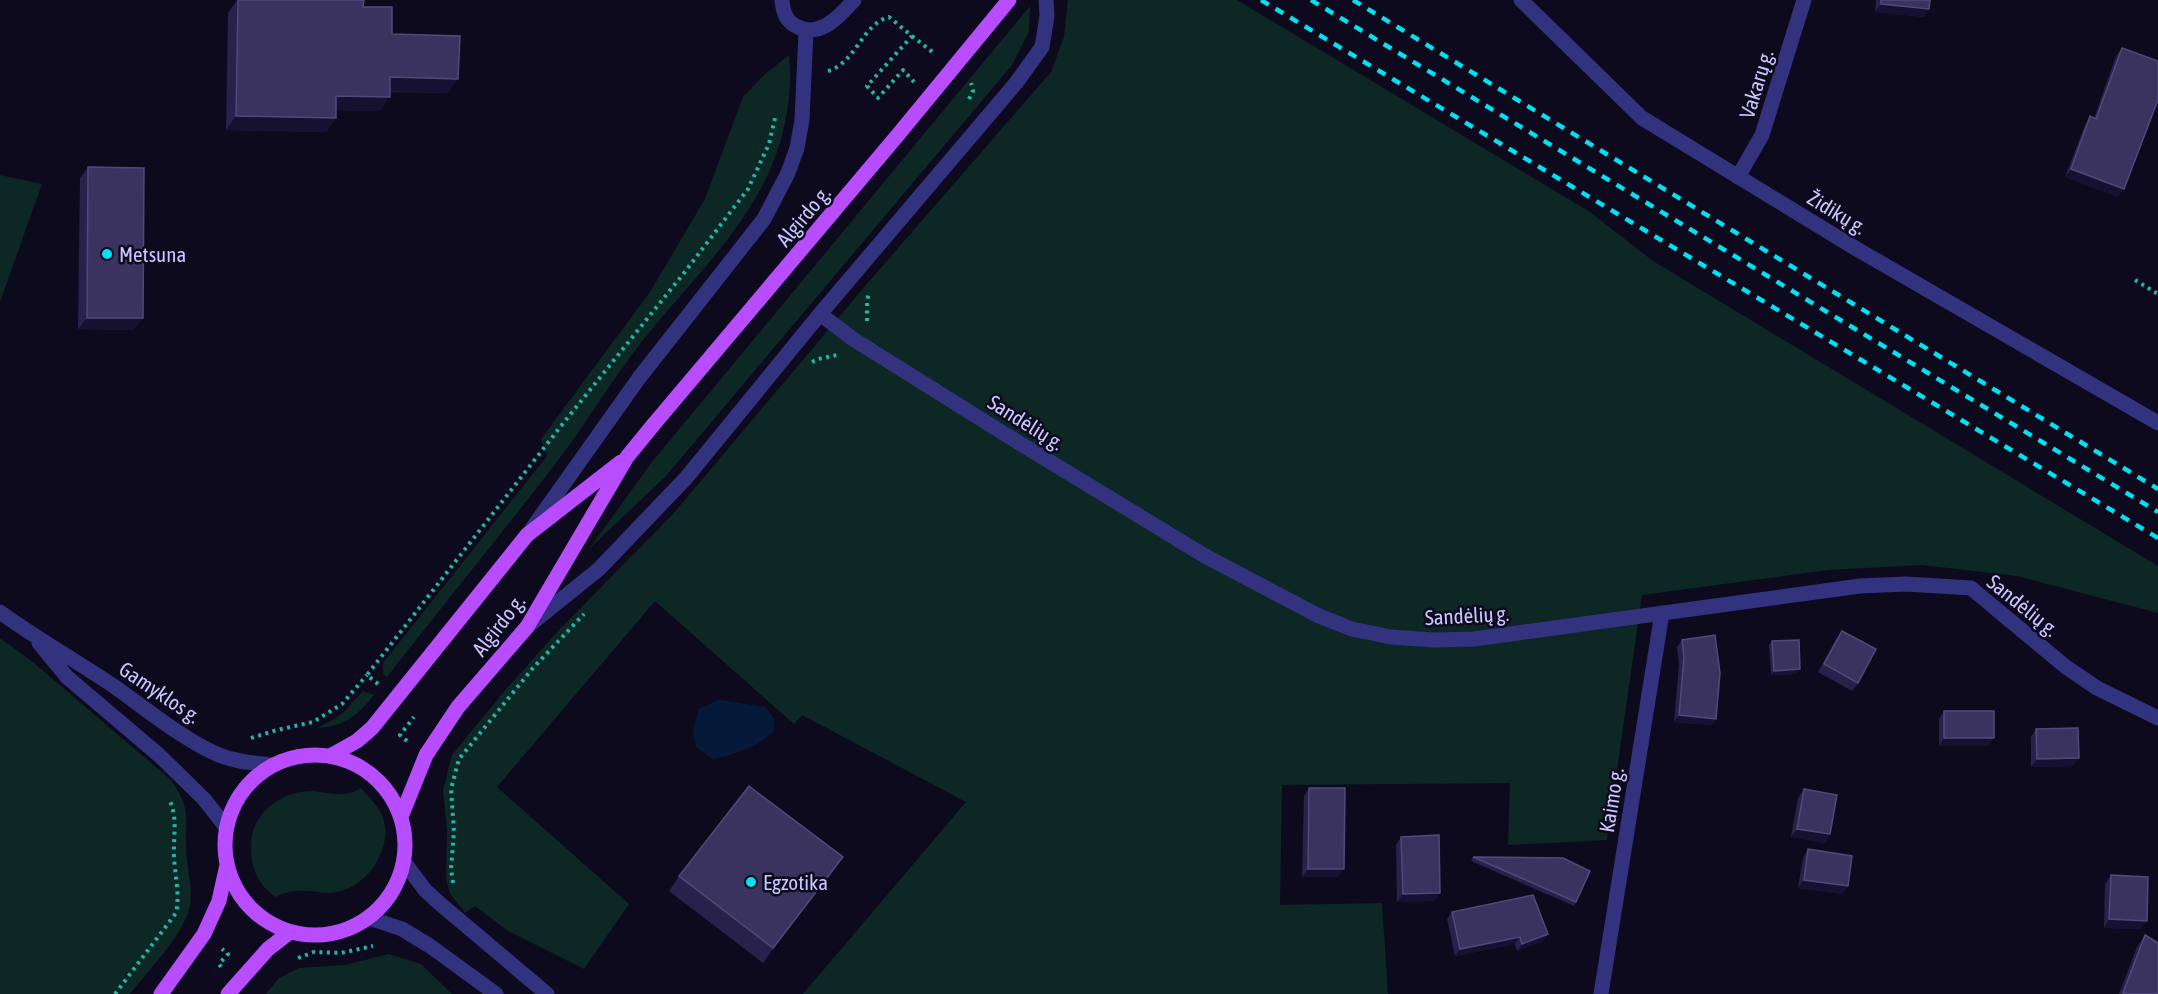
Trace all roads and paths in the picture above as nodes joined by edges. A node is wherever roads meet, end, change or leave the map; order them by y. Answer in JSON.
{"nodes":[{"id":1,"x":782,"y":0,"type":"edge"},
{"id":2,"x":854,"y":0,"type":"edge"},
{"id":3,"x":1009,"y":0,"type":"edge"},
{"id":4,"x":1046,"y":0,"type":"edge"},
{"id":5,"x":1521,"y":0,"type":"edge"},
{"id":6,"x":1804,"y":0,"type":"edge"},
{"id":7,"x":806,"y":31,"type":"junction"},
{"id":8,"x":904,"y":44,"type":"dead end"},
{"id":9,"x":914,"y":83,"type":"dead end"},
{"id":10,"x":1738,"y":177,"type":"junction"},
{"id":11,"x":2134,"y":280,"type":"dead end"},
{"id":12,"x":2158,"y":294,"type":"edge"},
{"id":13,"x":820,"y":314,"type":"junction"},
{"id":14,"x":2158,"y":423,"type":"edge"},
{"id":15,"x":627,"y":457,"type":"junction"},
{"id":16,"x":527,"y":535,"type":"junction"},
{"id":17,"x":0,"y":612,"type":"edge"},
{"id":18,"x":1662,"y":614,"type":"junction"},
{"id":19,"x":527,"y":627,"type":"junction"},
{"id":20,"x":31,"y":634,"type":"junction"},
{"id":21,"x":2158,"y":718,"type":"edge"},
{"id":22,"x":330,"y":756,"type":"junction"},
{"id":23,"x":272,"y":765,"type":"junction"},
{"id":24,"x":401,"y":817,"type":"junction"},
{"id":25,"x":226,"y":827,"type":"junction"},
{"id":26,"x":404,"y":862,"type":"junction"},
{"id":27,"x":227,"y":866,"type":"junction"},
{"id":28,"x":369,"y":918,"type":"junction"},
{"id":29,"x":290,"y":932,"type":"junction"},
{"id":30,"x":379,"y":946,"type":"dead end"},
{"id":31,"x":289,"y":961,"type":"dead end"},
{"id":32,"x":161,"y":994,"type":"edge"},
{"id":33,"x":228,"y":994,"type":"edge"},
{"id":34,"x":496,"y":994,"type":"edge"},
{"id":35,"x":547,"y":994,"type":"edge"},
{"id":36,"x":1601,"y":994,"type":"edge"}],
"edges":[{"from":1,"to":7,"type":"street"},
{"from":2,"to":7,"type":"street"},
{"from":3,"to":15,"type":"main road","name":"Algirdo g.","bridge":true},
{"from":4,"to":13,"type":"street"},
{"from":5,"to":10,"type":"street","name":"Židikų g."},
{"from":6,"to":10,"type":"street","name":"Vakarų g."},
{"from":7,"to":16,"type":"street"},
{"from":8,"to":9,"type":"path"},
{"from":10,"to":14,"type":"street","name":"Židikų g."},
{"from":11,"to":12,"type":"path"},
{"from":13,"to":18,"type":"street","name":"Sandėlių g."},
{"from":13,"to":19,"type":"street"},
{"from":15,"to":16,"type":"main road","name":"Algirdo g."},
{"from":15,"to":19,"type":"main road","name":"Algirdo g."},
{"from":16,"to":22,"type":"main road","name":"Algirdo g."},
{"from":17,"to":20,"type":"street","name":"Gamyklos g."},
{"from":18,"to":21,"type":"street","name":"Sandėlių g."},
{"from":18,"to":36,"type":"street","name":"Kaimo g."},
{"from":19,"to":24,"type":"main road","name":"Algirdo g."},
{"from":20,"to":23,"type":"street","name":"Gamyklos g."},
{"from":20,"to":25,"type":"street","name":"Gamyklos g."},
{"from":22,"to":23,"type":"main road","name":"Algirdo g."},
{"from":22,"to":24,"type":"main road","name":"Algirdo g."},
{"from":23,"to":25,"type":"main road","name":"Algirdo g."},
{"from":24,"to":26,"type":"main road","name":"Algirdo g."},
{"from":25,"to":27,"type":"main road","name":"Algirdo g."},
{"from":26,"to":28,"type":"main road","name":"Algirdo g."},
{"from":26,"to":35,"type":"street"},
{"from":27,"to":29,"type":"main road","name":"Algirdo g."},
{"from":27,"to":32,"type":"main road","name":"Algirdo g."},
{"from":28,"to":29,"type":"main road","name":"Algirdo g."},
{"from":28,"to":34,"type":"street"},
{"from":29,"to":33,"type":"main road"},
{"from":30,"to":31,"type":"path"}]}
